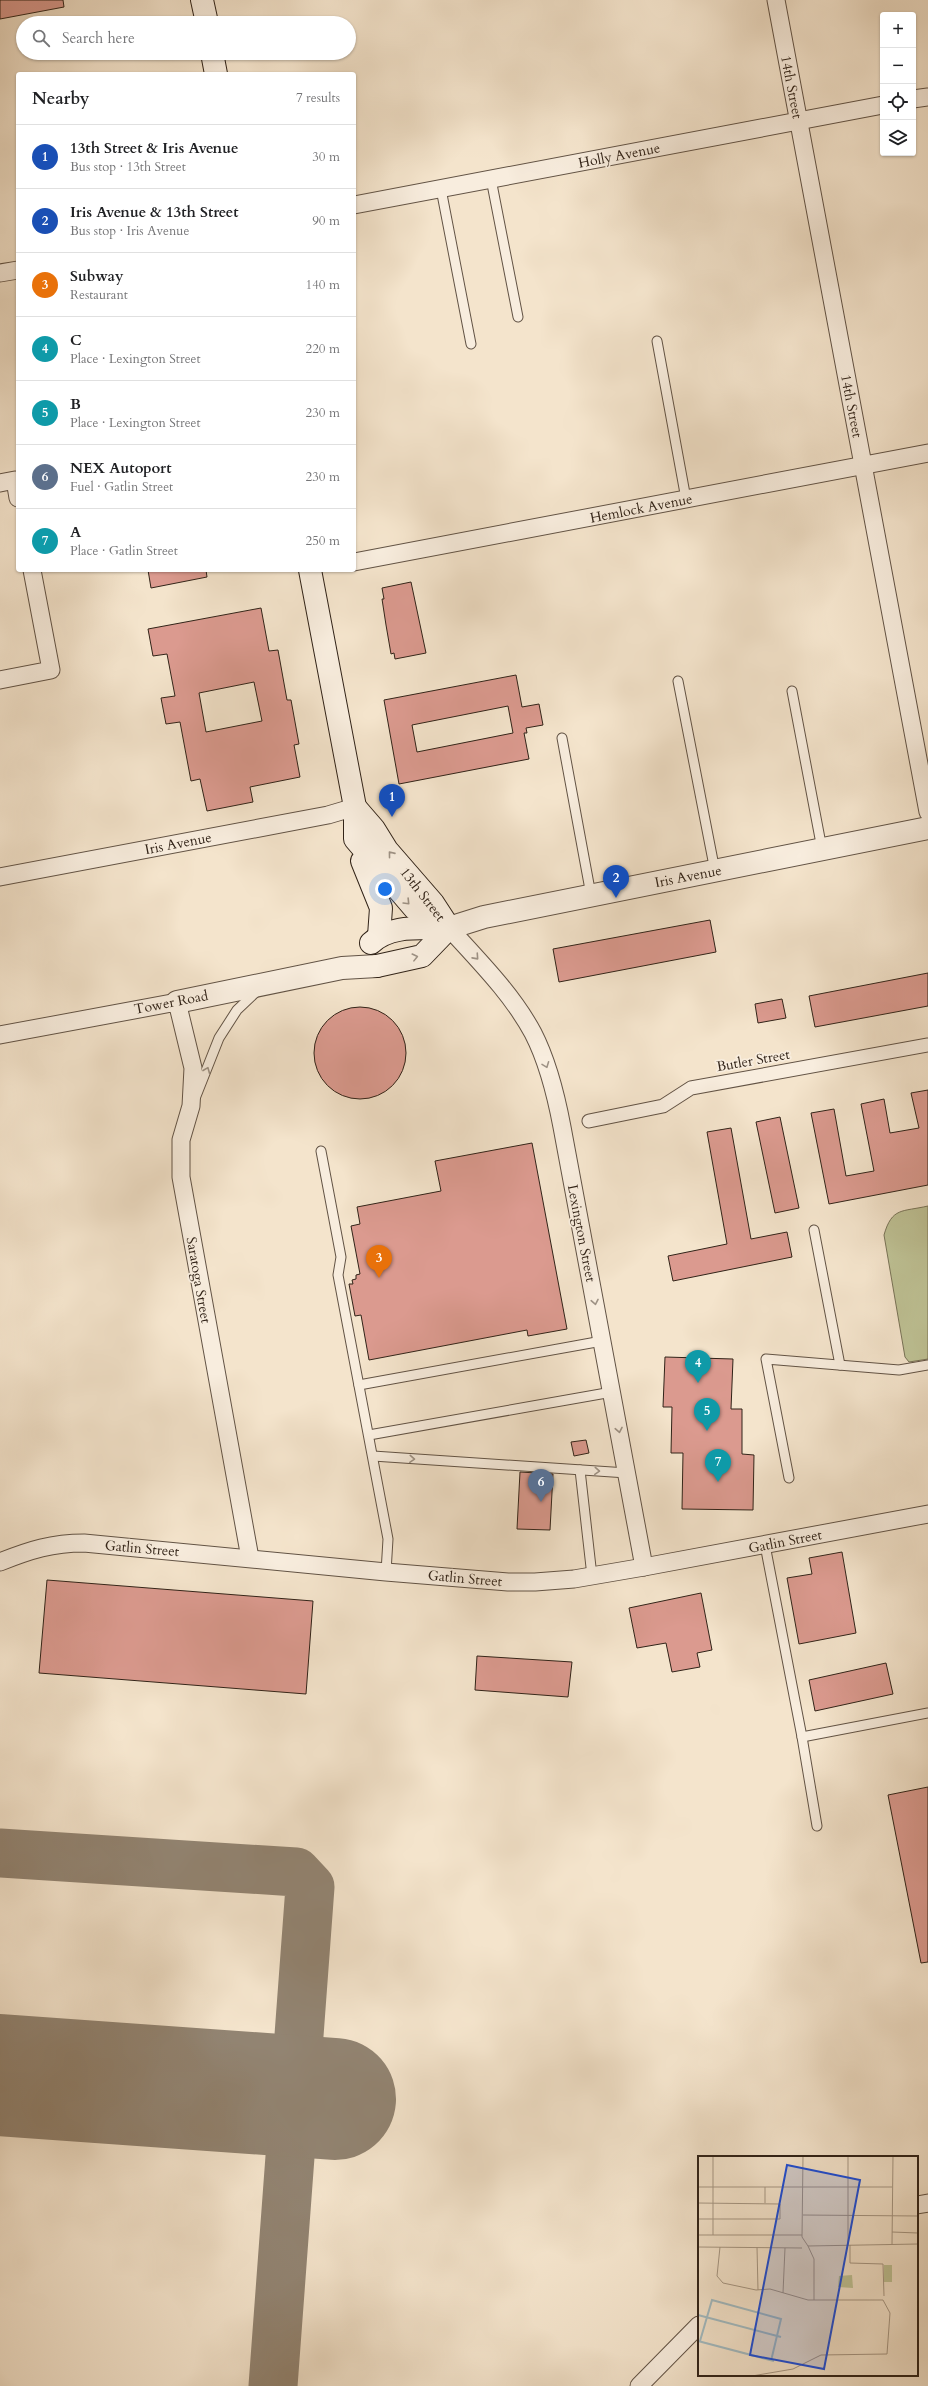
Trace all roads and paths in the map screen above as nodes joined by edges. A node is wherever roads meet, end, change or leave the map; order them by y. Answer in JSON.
{"nodes":[{"id":1,"x":202,"y":0,"type":"edge"},
{"id":2,"x":776,"y":0,"type":"edge"},
{"id":3,"x":205,"y":16,"type":"edge"},
{"id":4,"x":213,"y":60,"type":"edge"},
{"id":5,"x":216,"y":72,"type":"edge"},
{"id":6,"x":928,"y":97,"type":"edge"},
{"id":7,"x":916,"y":99,"type":"edge"},
{"id":8,"x":880,"y":106,"type":"edge"},
{"id":9,"x":799,"y":121,"type":"junction"},
{"id":10,"x":491,"y":179,"type":"junction"},
{"id":11,"x":441,"y":189,"type":"junction"},
{"id":12,"x":356,"y":205,"type":"edge"},
{"id":13,"x":16,"y":270,"type":"edge"},
{"id":14,"x":0,"y":273,"type":"edge"},
{"id":15,"x":518,"y":317,"type":"dead end"},
{"id":16,"x":656,"y":341,"type":"dead end"},
{"id":17,"x":471,"y":344,"type":"dead end"},
{"id":18,"x":928,"y":453,"type":"edge"},
{"id":19,"x":863,"y":465,"type":"junction"},
{"id":20,"x":7,"y":481,"type":"edge"},
{"id":21,"x":16,"y":495,"type":"edge"},
{"id":22,"x":686,"y":499,"type":"junction"},
{"id":23,"x":356,"y":562,"type":"edge"},
{"id":24,"x":32,"y":572,"type":"edge"},
{"id":25,"x":310,"y":572,"type":"edge"},
{"id":26,"x":0,"y":680,"type":"edge"},
{"id":27,"x":678,"y":681,"type":"dead end"},
{"id":28,"x":792,"y":690,"type":"dead end"},
{"id":29,"x":562,"y":738,"type":"dead end"},
{"id":30,"x":355,"y":807,"type":"junction"},
{"id":31,"x":928,"y":812,"type":"edge"},
{"id":32,"x":928,"y":828,"type":"edge"},
{"id":33,"x":355,"y":839,"type":"junction"},
{"id":34,"x":822,"y":849,"type":"junction"},
{"id":35,"x":715,"y":871,"type":"junction"},
{"id":36,"x":0,"y":877,"type":"edge"},
{"id":37,"x":591,"y":895,"type":"junction"},
{"id":38,"x":450,"y":928,"type":"junction"},
{"id":39,"x":375,"y":939,"type":"junction"},
{"id":40,"x":342,"y":968,"type":"junction"},
{"id":41,"x":265,"y":984,"type":"junction"},
{"id":42,"x":177,"y":1002,"type":"junction"},
{"id":43,"x":0,"y":1035,"type":"edge"},
{"id":44,"x":928,"y":1045,"type":"edge"},
{"id":45,"x":191,"y":1106,"type":"junction"},
{"id":46,"x":589,"y":1121,"type":"dead end"},
{"id":47,"x":321,"y":1151,"type":"dead end"},
{"id":48,"x":814,"y":1230,"type":"dead end"},
{"id":49,"x":602,"y":1341,"type":"junction"},
{"id":50,"x":840,"y":1365,"type":"junction"},
{"id":51,"x":928,"y":1365,"type":"edge"},
{"id":52,"x":359,"y":1385,"type":"junction"},
{"id":53,"x":612,"y":1392,"type":"junction"},
{"id":54,"x":369,"y":1435,"type":"junction"},
{"id":55,"x":373,"y":1456,"type":"junction"},
{"id":56,"x":580,"y":1470,"type":"junction"},
{"id":57,"x":627,"y":1473,"type":"junction"},
{"id":58,"x":789,"y":1478,"type":"dead end"},
{"id":59,"x":928,"y":1514,"type":"edge"},
{"id":60,"x":765,"y":1545,"type":"junction"},
{"id":61,"x":250,"y":1558,"type":"junction"},
{"id":62,"x":0,"y":1562,"type":"edge"},
{"id":63,"x":644,"y":1567,"type":"junction"},
{"id":64,"x":386,"y":1572,"type":"junction"},
{"id":65,"x":592,"y":1576,"type":"junction"},
{"id":66,"x":928,"y":1713,"type":"edge"},
{"id":67,"x":802,"y":1737,"type":"junction"},
{"id":68,"x":818,"y":1826,"type":"dead end"},
{"id":69,"x":928,"y":2203,"type":"edge"},
{"id":70,"x":918,"y":2205,"type":"edge"},
{"id":71,"x":698,"y":2326,"type":"edge"},
{"id":72,"x":639,"y":2386,"type":"edge"}],
"edges":[{"from":1,"to":3,"type":"main road"},
{"from":2,"to":9,"type":"street","name":"14th Street"},
{"from":4,"to":5,"type":"main road"},
{"from":6,"to":7,"type":"street"},
{"from":8,"to":9,"type":"street","name":"Holly Avenue"},
{"from":9,"to":10,"type":"street","name":"Holly Avenue"},
{"from":9,"to":19,"type":"street","name":"14th Street"},
{"from":10,"to":11,"type":"street","name":"Holly Avenue"},
{"from":10,"to":15,"type":"lane"},
{"from":11,"to":12,"type":"street","name":"Holly Avenue"},
{"from":11,"to":17,"type":"lane"},
{"from":13,"to":14,"type":"street"},
{"from":16,"to":22,"type":"lane"},
{"from":18,"to":19,"type":"street","name":"Hemlock Avenue"},
{"from":19,"to":22,"type":"street","name":"Hemlock Avenue"},
{"from":19,"to":31,"type":"street","name":"14th Street"},
{"from":20,"to":21,"type":"street"},
{"from":22,"to":23,"type":"street","name":"Hemlock Avenue"},
{"from":24,"to":26,"type":"street"},
{"from":25,"to":30,"type":"main road"},
{"from":27,"to":35,"type":"lane"},
{"from":28,"to":34,"type":"lane"},
{"from":29,"to":37,"type":"lane"},
{"from":30,"to":33,"type":"main road"},
{"from":30,"to":36,"type":"street","name":"Iris Avenue"},
{"from":38,"to":30,"type":"main road","name":"13th Street","one_way":true},
{"from":32,"to":34,"type":"main road","name":"Iris Avenue"},
{"from":33,"to":38,"type":"main road","name":"13th Street","one_way":true},
{"from":33,"to":39,"type":"main road"},
{"from":34,"to":35,"type":"main road","name":"Iris Avenue"},
{"from":35,"to":37,"type":"main road","name":"Iris Avenue"},
{"from":37,"to":38,"type":"main road","name":"Iris Avenue"},
{"from":38,"to":39,"type":"main road","name":"Tower Road"},
{"from":40,"to":38,"type":"main road","name":"Tower Road","one_way":true},
{"from":38,"to":49,"type":"street","name":"Lexington Street","one_way":true},
{"from":39,"to":40,"type":"main road","name":"Tower Road"},
{"from":40,"to":41,"type":"main road","name":"Tower Road"},
{"from":41,"to":42,"type":"main road","name":"Tower Road"},
{"from":45,"to":41,"type":"lane","one_way":true},
{"from":42,"to":43,"type":"street","name":"Tower Road"},
{"from":42,"to":45,"type":"street","name":"Saratoga Street"},
{"from":44,"to":46,"type":"street","name":"Butler Street"},
{"from":45,"to":61,"type":"street","name":"Saratoga Street"},
{"from":47,"to":52,"type":"lane"},
{"from":48,"to":50,"type":"lane"},
{"from":49,"to":52,"type":"lane"},
{"from":49,"to":53,"type":"street","name":"Lexington Street"},
{"from":50,"to":51,"type":"lane"},
{"from":50,"to":58,"type":"lane"},
{"from":52,"to":54,"type":"lane"},
{"from":53,"to":54,"type":"lane"},
{"from":53,"to":57,"type":"street","name":"Lexington Street","one_way":true},
{"from":54,"to":55,"type":"lane"},
{"from":55,"to":56,"type":"lane","one_way":true},
{"from":55,"to":64,"type":"lane"},
{"from":56,"to":57,"type":"lane","one_way":true},
{"from":56,"to":65,"type":"lane"},
{"from":57,"to":63,"type":"street","name":"Lexington Street"},
{"from":59,"to":60,"type":"street","name":"Gatlin Street"},
{"from":60,"to":63,"type":"street","name":"Gatlin Street"},
{"from":60,"to":67,"type":"lane"},
{"from":61,"to":62,"type":"street","name":"Gatlin Street"},
{"from":61,"to":64,"type":"street","name":"Gatlin Street"},
{"from":63,"to":65,"type":"street","name":"Gatlin Street"},
{"from":64,"to":65,"type":"street","name":"Gatlin Street"},
{"from":66,"to":67,"type":"lane"},
{"from":67,"to":68,"type":"lane"},
{"from":69,"to":70,"type":"street"},
{"from":71,"to":72,"type":"street"}]}
